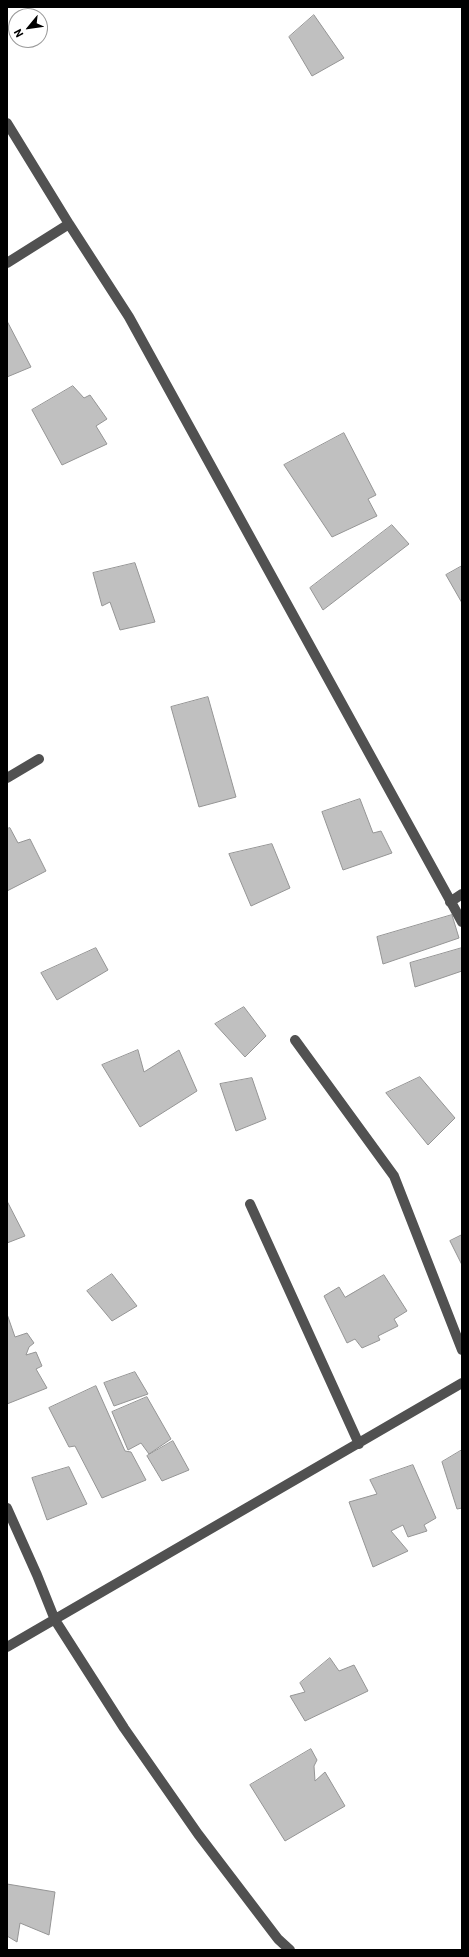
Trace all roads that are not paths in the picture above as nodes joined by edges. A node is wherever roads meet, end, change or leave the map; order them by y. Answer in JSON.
{"nodes":[{"id":1,"x":7,"y":123,"type":"edge"},
{"id":2,"x":68,"y":224,"type":"junction"},
{"id":3,"x":7,"y":263,"type":"edge"},
{"id":4,"x":39,"y":759,"type":"dead end"},
{"id":5,"x":7,"y":778,"type":"edge"},
{"id":6,"x":462,"y":894,"type":"edge"},
{"id":7,"x":450,"y":902,"type":"junction"},
{"id":8,"x":462,"y":922,"type":"edge"},
{"id":9,"x":295,"y":1040,"type":"dead end"},
{"id":10,"x":250,"y":1204,"type":"dead end"},
{"id":11,"x":462,"y":1350,"type":"edge"},
{"id":12,"x":462,"y":1383,"type":"edge"},
{"id":13,"x":359,"y":1444,"type":"junction"},
{"id":14,"x":7,"y":1508,"type":"edge"},
{"id":15,"x":55,"y":1620,"type":"junction"},
{"id":16,"x":7,"y":1647,"type":"edge"},
{"id":17,"x":290,"y":1950,"type":"edge"}],
"edges":[{"from":1,"to":2,"type":"street"},
{"from":2,"to":3,"type":"street"},
{"from":2,"to":7,"type":"street"},
{"from":4,"to":5,"type":"street"},
{"from":6,"to":7,"type":"street"},
{"from":7,"to":8,"type":"street"},
{"from":9,"to":11,"type":"street"},
{"from":10,"to":13,"type":"street"},
{"from":12,"to":13,"type":"street"},
{"from":13,"to":15,"type":"street"},
{"from":14,"to":15,"type":"street"},
{"from":15,"to":16,"type":"street"},
{"from":15,"to":17,"type":"street"}]}
